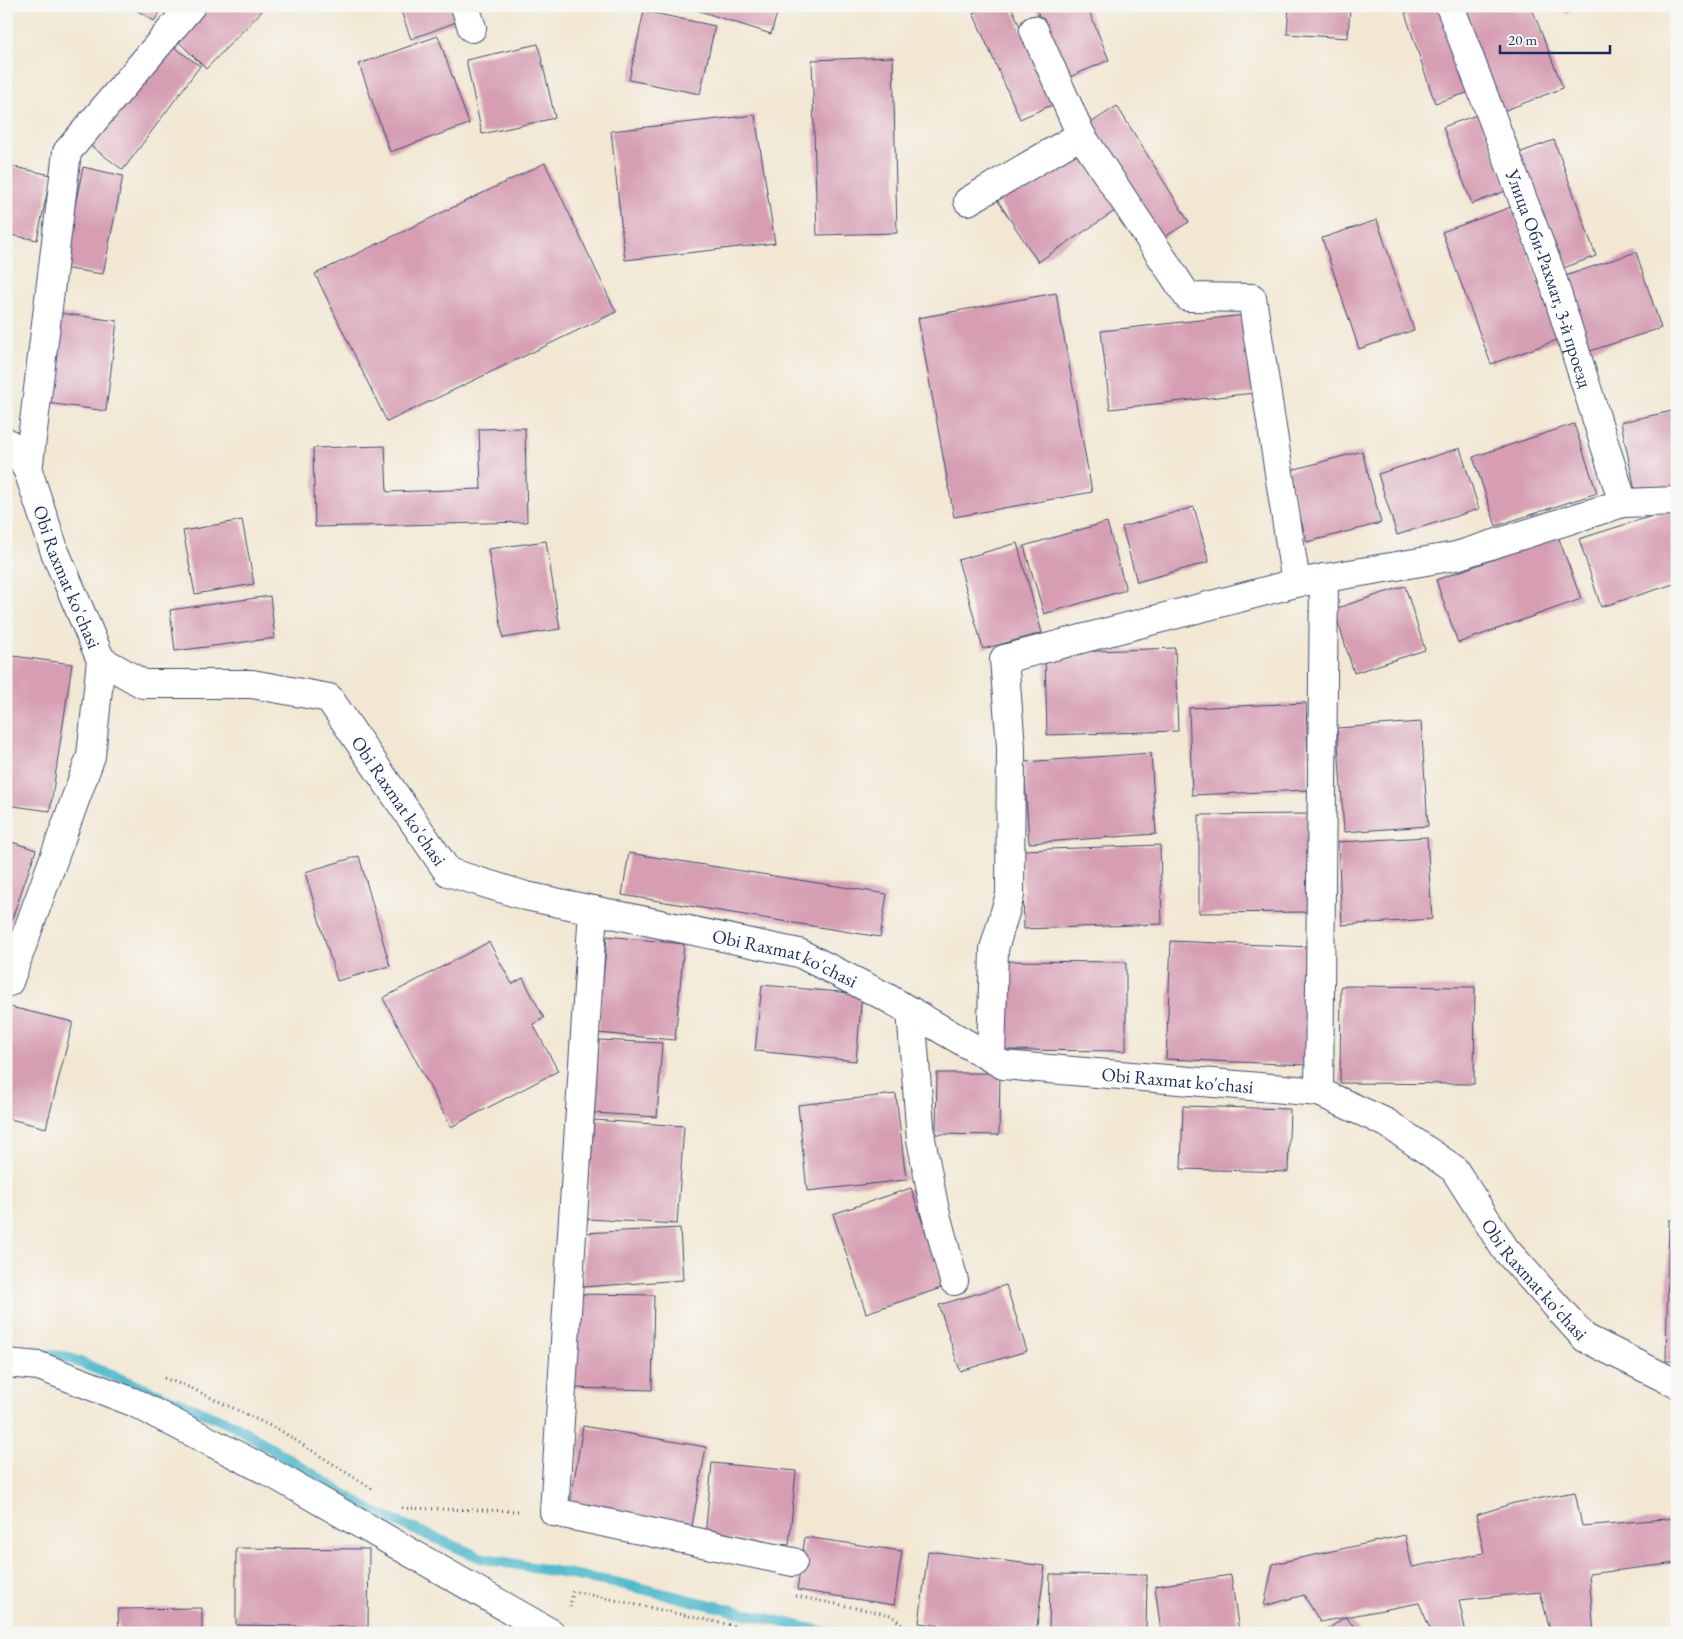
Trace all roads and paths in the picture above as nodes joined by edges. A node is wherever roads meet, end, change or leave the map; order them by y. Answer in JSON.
{"nodes":[{"id":1,"x":191,"y":6,"type":"edge"},
{"id":2,"x":1450,"y":6,"type":"edge"},
{"id":3,"x":1034,"y":30,"type":"dead end"},
{"id":4,"x":1081,"y":135,"type":"junction"},
{"id":5,"x":968,"y":201,"type":"dead end"},
{"id":6,"x":6,"y":442,"type":"edge"},
{"id":7,"x":28,"y":471,"type":"junction"},
{"id":8,"x":1677,"y":501,"type":"edge"},
{"id":9,"x":1623,"y":503,"type":"junction"},
{"id":10,"x":1324,"y":578,"type":"junction"},
{"id":11,"x":1296,"y":583,"type":"junction"},
{"id":12,"x":101,"y":660,"type":"junction"},
{"id":13,"x":594,"y":910,"type":"junction"},
{"id":14,"x":9,"y":982,"type":"dead end"},
{"id":15,"x":911,"y":1012,"type":"junction"},
{"id":16,"x":991,"y":1058,"type":"junction"},
{"id":17,"x":1319,"y":1092,"type":"junction"},
{"id":18,"x":954,"y":1281,"type":"dead end"},
{"id":19,"x":6,"y":1363,"type":"edge"},
{"id":20,"x":156,"y":1375,"type":"dead end"},
{"id":21,"x":1677,"y":1384,"type":"edge"},
{"id":22,"x":377,"y":1493,"type":"dead end"},
{"id":23,"x":401,"y":1508,"type":"dead end"},
{"id":24,"x":554,"y":1512,"type":"junction"},
{"id":25,"x":793,"y":1562,"type":"joint"},
{"id":26,"x":560,"y":1624,"type":"edge"},
{"id":27,"x":767,"y":1633,"type":"edge"},
{"id":28,"x":919,"y":1633,"type":"edge"}],
"edges":[{"from":1,"to":7,"type":"street"},
{"from":2,"to":9,"type":"street","name":"Улица Оби-Рахмат, 3-й проезд"},
{"from":3,"to":4,"type":"street"},
{"from":4,"to":5,"type":"street"},
{"from":4,"to":11,"type":"street"},
{"from":6,"to":7,"type":"street","name":"Obi Raxmat ko'chasi"},
{"from":7,"to":12,"type":"street","name":"Obi Raxmat ko'chasi"},
{"from":8,"to":9,"type":"street"},
{"from":9,"to":10,"type":"street"},
{"from":10,"to":11,"type":"street"},
{"from":10,"to":17,"type":"street"},
{"from":11,"to":16,"type":"street"},
{"from":12,"to":13,"type":"street","name":"Obi Raxmat ko'chasi"},
{"from":12,"to":14,"type":"street"},
{"from":13,"to":15,"type":"street","name":"Obi Raxmat ko'chasi"},
{"from":13,"to":24,"type":"street"},
{"from":15,"to":16,"type":"street","name":"Obi Raxmat ko'chasi"},
{"from":15,"to":18,"type":"street"},
{"from":16,"to":17,"type":"street","name":"Obi Raxmat ko'chasi"},
{"from":17,"to":21,"type":"street","name":"Obi Raxmat ko'chasi"},
{"from":19,"to":26,"type":"street"},
{"from":20,"to":22,"type":"path"},
{"from":23,"to":24,"type":"path"},
{"from":24,"to":25,"type":"street"},
{"from":25,"to":28,"type":"path"},
{"from":26,"to":27,"type":"path"}]}
